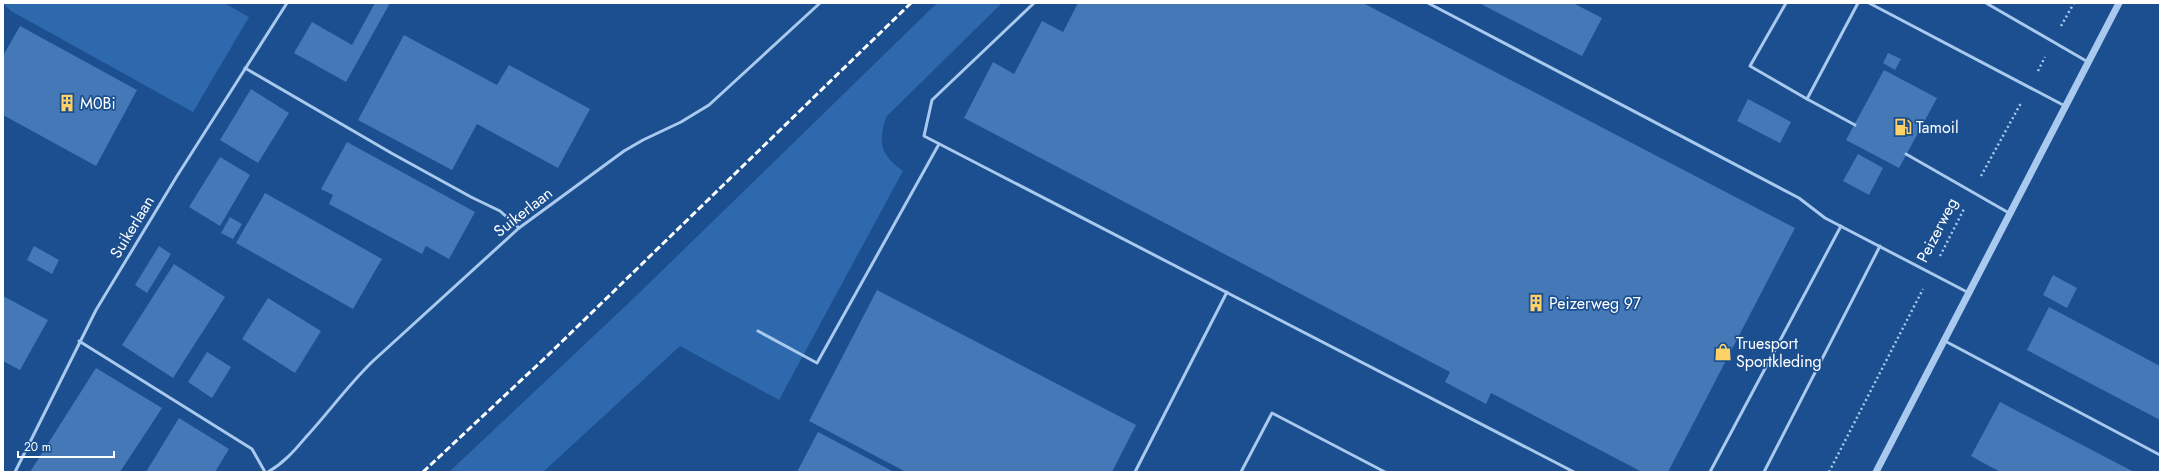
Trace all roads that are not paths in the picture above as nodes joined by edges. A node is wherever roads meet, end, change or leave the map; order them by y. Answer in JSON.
{"nodes":[{"id":1,"x":286,"y":3,"type":"edge"},
{"id":2,"x":820,"y":3,"type":"edge"},
{"id":3,"x":1034,"y":3,"type":"edge"},
{"id":4,"x":1428,"y":3,"type":"edge"},
{"id":5,"x":1786,"y":3,"type":"edge"},
{"id":6,"x":1858,"y":3,"type":"edge"},
{"id":7,"x":1869,"y":3,"type":"edge"},
{"id":8,"x":1986,"y":3,"type":"edge"},
{"id":9,"x":2119,"y":3,"type":"edge"},
{"id":10,"x":2088,"y":62,"type":"junction"},
{"id":11,"x":245,"y":68,"type":"junction"},
{"id":12,"x":1807,"y":99,"type":"junction"},
{"id":13,"x":2065,"y":106,"type":"junction"},
{"id":14,"x":1855,"y":125,"type":"dead end"},
{"id":15,"x":939,"y":144,"type":"junction"},
{"id":16,"x":1906,"y":154,"type":"dead end"},
{"id":17,"x":2009,"y":213,"type":"junction"},
{"id":18,"x":1840,"y":226,"type":"junction"},
{"id":19,"x":518,"y":228,"type":"junction"},
{"id":20,"x":1880,"y":246,"type":"junction"},
{"id":21,"x":1226,"y":292,"type":"junction"},
{"id":22,"x":1969,"y":293,"type":"junction"},
{"id":23,"x":758,"y":331,"type":"dead end"},
{"id":24,"x":1945,"y":341,"type":"junction"},
{"id":25,"x":79,"y":342,"type":"junction"},
{"id":26,"x":2160,"y":455,"type":"edge"},
{"id":27,"x":15,"y":472,"type":"edge"},
{"id":28,"x":264,"y":472,"type":"edge"},
{"id":29,"x":268,"y":472,"type":"edge"},
{"id":30,"x":1135,"y":472,"type":"edge"},
{"id":31,"x":1240,"y":472,"type":"edge"},
{"id":32,"x":1384,"y":472,"type":"edge"},
{"id":33,"x":1574,"y":472,"type":"edge"},
{"id":34,"x":1710,"y":472,"type":"edge"},
{"id":35,"x":1764,"y":472,"type":"edge"},
{"id":36,"x":1876,"y":472,"type":"edge"}],
"edges":[{"from":1,"to":11,"type":"lane","name":"Suikerlaan"},
{"from":2,"to":19,"type":"lane","name":"Suikerlaan"},
{"from":3,"to":15,"type":"lane"},
{"from":4,"to":18,"type":"lane"},
{"from":5,"to":12,"type":"lane"},
{"from":6,"to":12,"type":"lane"},
{"from":7,"to":13,"type":"lane"},
{"from":8,"to":10,"type":"lane"},
{"from":9,"to":10,"type":"street"},
{"from":10,"to":13,"type":"street"},
{"from":11,"to":19,"type":"lane"},
{"from":11,"to":25,"type":"lane","name":"Suikerlaan"},
{"from":12,"to":14,"type":"lane"},
{"from":13,"to":17,"type":"street"},
{"from":15,"to":21,"type":"lane"},
{"from":15,"to":23,"type":"lane"},
{"from":16,"to":17,"type":"lane"},
{"from":17,"to":22,"type":"street"},
{"from":18,"to":20,"type":"lane"},
{"from":18,"to":34,"type":"lane"},
{"from":19,"to":29,"type":"lane","name":"Suikerlaan"},
{"from":20,"to":22,"type":"lane"},
{"from":20,"to":35,"type":"lane"},
{"from":21,"to":30,"type":"lane"},
{"from":21,"to":33,"type":"lane"},
{"from":22,"to":24,"type":"street"},
{"from":24,"to":26,"type":"lane"},
{"from":24,"to":36,"type":"street"},
{"from":25,"to":27,"type":"lane","name":"Suikerlaan"},
{"from":25,"to":28,"type":"lane"},
{"from":31,"to":32,"type":"lane"}]}
